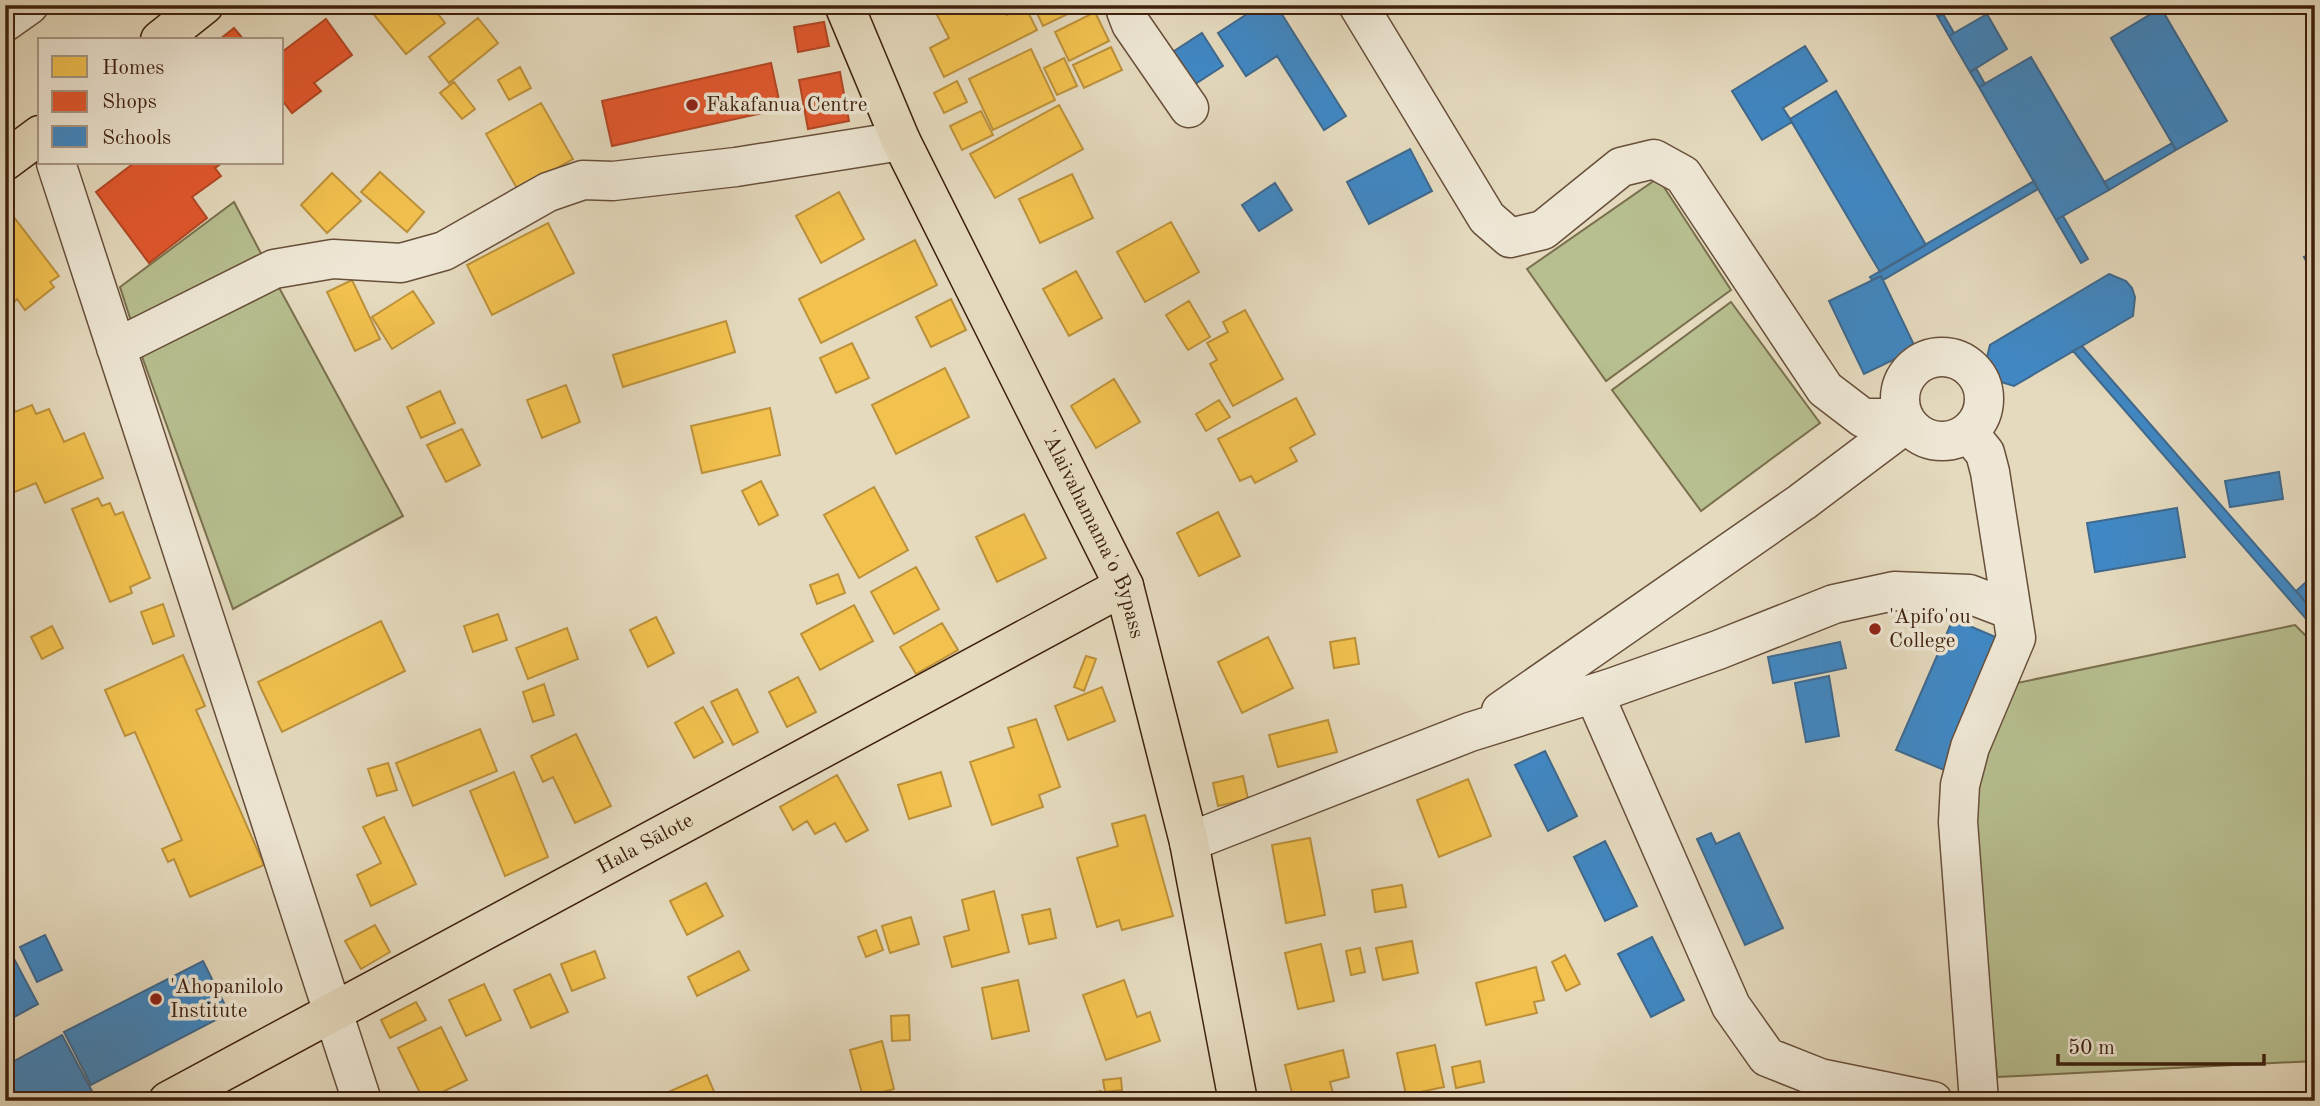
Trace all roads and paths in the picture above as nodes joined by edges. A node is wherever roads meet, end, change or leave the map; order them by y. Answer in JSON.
{"nodes":[{"id":1,"x":29,"y":5,"type":"edge"},
{"id":2,"x":204,"y":5,"type":"edge"},
{"id":3,"x":844,"y":5,"type":"edge"},
{"id":4,"x":1127,"y":5,"type":"edge"},
{"id":5,"x":1358,"y":5,"type":"edge"},
{"id":6,"x":5,"y":22,"type":"edge"},
{"id":7,"x":163,"y":38,"type":"edge"},
{"id":8,"x":1189,"y":108,"type":"dead end"},
{"id":9,"x":901,"y":141,"type":"junction"},
{"id":10,"x":56,"y":164,"type":"edge"},
{"id":11,"x":116,"y":348,"type":"junction"},
{"id":12,"x":1906,"y":420,"type":"junction"},
{"id":13,"x":1968,"y":432,"type":"junction"},
{"id":14,"x":1124,"y":586,"type":"junction"},
{"id":15,"x":2011,"y":610,"type":"junction"},
{"id":16,"x":1594,"y":694,"type":"junction"},
{"id":17,"x":1470,"y":732,"type":"junction"},
{"id":18,"x":1189,"y":842,"type":"junction"},
{"id":19,"x":333,"y":1012,"type":"junction"},
{"id":20,"x":168,"y":1101,"type":"edge"},
{"id":21,"x":362,"y":1101,"type":"edge"},
{"id":22,"x":1238,"y":1101,"type":"edge"},
{"id":23,"x":1933,"y":1101,"type":"edge"},
{"id":24,"x":1979,"y":1101,"type":"edge"}],
"edges":[{"from":1,"to":6,"type":"street"},
{"from":2,"to":7,"type":"main road"},
{"from":3,"to":9,"type":"main road","name":"'Alaivahamama'o Bypass"},
{"from":4,"to":8,"type":"street"},
{"from":5,"to":12,"type":"street"},
{"from":9,"to":11,"type":"street"},
{"from":9,"to":14,"type":"main road","name":"'Alaivahamama'o Bypass"},
{"from":10,"to":11,"type":"street"},
{"from":11,"to":19,"type":"street"},
{"from":12,"to":13,"type":"street"},
{"from":12,"to":13,"type":"street"},
{"from":12,"to":17,"type":"street"},
{"from":13,"to":15,"type":"street"},
{"from":14,"to":18,"type":"main road","name":"'Alaivahamama'o Bypass"},
{"from":14,"to":19,"type":"main road","name":"Hala Sālote"},
{"from":15,"to":16,"type":"street"},
{"from":15,"to":24,"type":"street"},
{"from":16,"to":17,"type":"street"},
{"from":16,"to":23,"type":"street"},
{"from":17,"to":18,"type":"street"},
{"from":18,"to":22,"type":"main road","name":"'Alaivahamama'o Bypass"},
{"from":19,"to":20,"type":"main road","name":"Hala Sālote"},
{"from":19,"to":21,"type":"street"}]}
